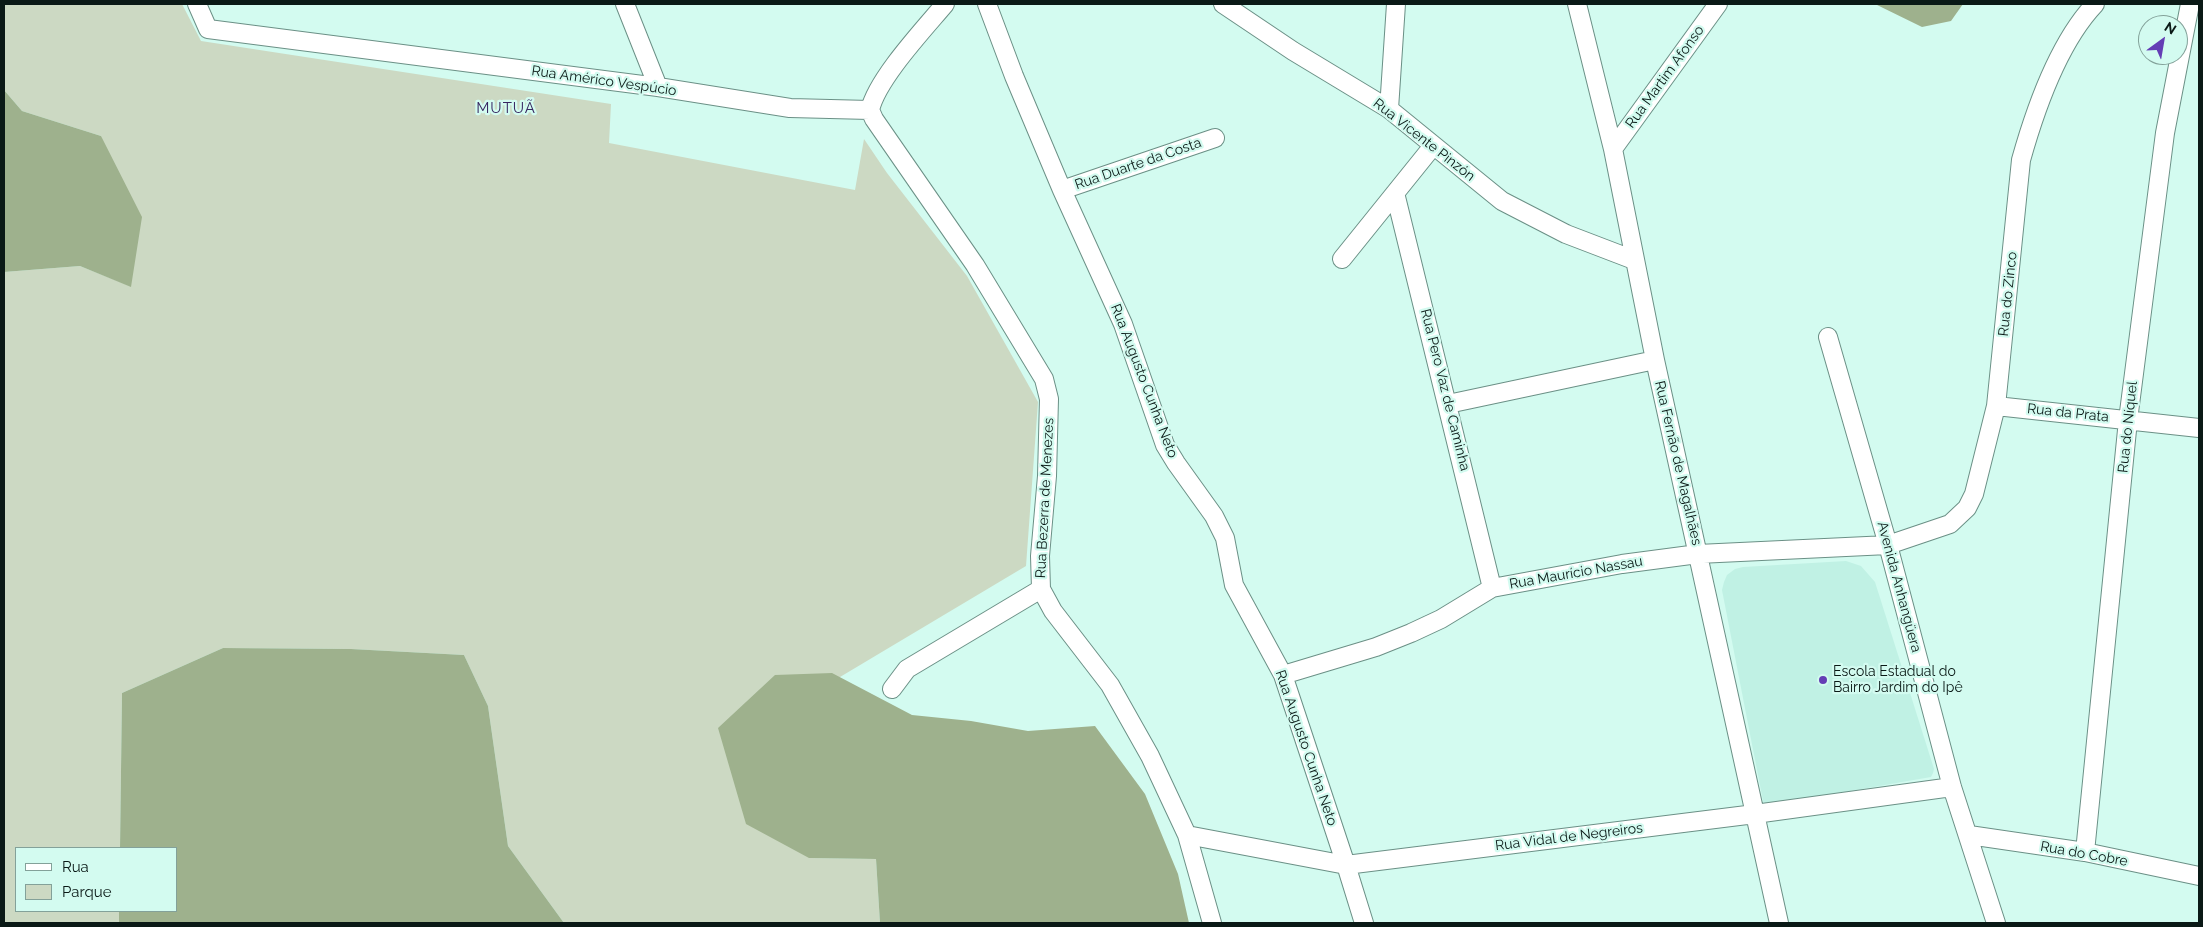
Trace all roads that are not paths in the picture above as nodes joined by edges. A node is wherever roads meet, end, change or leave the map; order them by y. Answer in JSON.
{"nodes":[{"id":1,"x":197,"y":4,"type":"edge"},
{"id":2,"x":624,"y":4,"type":"edge"},
{"id":3,"x":945,"y":4,"type":"edge"},
{"id":4,"x":986,"y":4,"type":"edge"},
{"id":5,"x":1223,"y":4,"type":"edge"},
{"id":6,"x":1396,"y":4,"type":"edge"},
{"id":7,"x":1577,"y":4,"type":"edge"},
{"id":8,"x":1718,"y":4,"type":"edge"},
{"id":9,"x":2096,"y":4,"type":"edge"},
{"id":10,"x":2190,"y":4,"type":"edge"},
{"id":11,"x":658,"y":87,"type":"junction"},
{"id":12,"x":1389,"y":109,"type":"junction"},
{"id":13,"x":870,"y":110,"type":"junction"},
{"id":14,"x":1215,"y":138,"type":"dead end"},
{"id":15,"x":1433,"y":146,"type":"junction"},
{"id":16,"x":1613,"y":150,"type":"junction"},
{"id":17,"x":1062,"y":190,"type":"junction"},
{"id":18,"x":1395,"y":192,"type":"junction"},
{"id":19,"x":1342,"y":259,"type":"dead end"},
{"id":20,"x":1634,"y":260,"type":"junction"},
{"id":21,"x":1828,"y":337,"type":"dead end"},
{"id":22,"x":1655,"y":360,"type":"junction"},
{"id":23,"x":1448,"y":404,"type":"junction"},
{"id":24,"x":1996,"y":406,"type":"junction"},
{"id":25,"x":2128,"y":420,"type":"junction"},
{"id":26,"x":2199,"y":428,"type":"edge"},
{"id":27,"x":1888,"y":545,"type":"junction"},
{"id":28,"x":1698,"y":554,"type":"junction"},
{"id":29,"x":1492,"y":588,"type":"junction"},
{"id":30,"x":1041,"y":589,"type":"junction"},
{"id":31,"x":1283,"y":675,"type":"junction"},
{"id":32,"x":892,"y":688,"type":"dead end"},
{"id":33,"x":1952,"y":787,"type":"junction"},
{"id":34,"x":1755,"y":814,"type":"junction"},
{"id":35,"x":1187,"y":835,"type":"junction"},
{"id":36,"x":1968,"y":835,"type":"junction"},
{"id":37,"x":2086,"y":852,"type":"junction"},
{"id":38,"x":1346,"y":865,"type":"junction"},
{"id":39,"x":2199,"y":876,"type":"edge"},
{"id":40,"x":1212,"y":923,"type":"edge"},
{"id":41,"x":1364,"y":923,"type":"edge"},
{"id":42,"x":1779,"y":923,"type":"edge"},
{"id":43,"x":1996,"y":923,"type":"edge"}],
"edges":[{"from":1,"to":11,"type":"street","name":"Rua Américo Vespúcio"},
{"from":2,"to":11,"type":"street"},
{"from":3,"to":13,"type":"street"},
{"from":4,"to":17,"type":"street","name":"Rua Augusto Cunha Neto"},
{"from":5,"to":12,"type":"street","name":"Rua Vicente Pinzón"},
{"from":6,"to":12,"type":"street"},
{"from":7,"to":16,"type":"street","name":"Rua Fernão de Magalhães"},
{"from":8,"to":16,"type":"street","name":"Rua Martim Afonso"},
{"from":9,"to":24,"type":"street","name":"Rua do Zinco"},
{"from":10,"to":25,"type":"street","name":"Rua do Níquel"},
{"from":11,"to":13,"type":"street","name":"Rua Américo Vespúcio"},
{"from":12,"to":15,"type":"street","name":"Rua Vicente Pinzón"},
{"from":13,"to":30,"type":"street","name":"Rua Bezerra de Menezes"},
{"from":14,"to":17,"type":"street","name":"Rua Duarte da Costa"},
{"from":15,"to":18,"type":"street"},
{"from":15,"to":20,"type":"street","name":"Rua Vicente Pinzón"},
{"from":16,"to":20,"type":"street","name":"Rua Fernão de Magalhães"},
{"from":17,"to":31,"type":"street","name":"Rua Augusto Cunha Neto"},
{"from":18,"to":19,"type":"street"},
{"from":18,"to":23,"type":"street","name":"Rua Pero Vaz de Caminha"},
{"from":20,"to":22,"type":"street","name":"Rua Fernão de Magalhães"},
{"from":21,"to":27,"type":"street","name":"Avenida Anhangüera"},
{"from":22,"to":23,"type":"street"},
{"from":22,"to":28,"type":"street","name":"Rua Fernão de Magalhães"},
{"from":23,"to":29,"type":"street","name":"Rua Pero Vaz de Caminha"},
{"from":24,"to":25,"type":"street","name":"Rua da Prata"},
{"from":24,"to":27,"type":"street","name":"Rua do Zinco"},
{"from":25,"to":26,"type":"street","name":"Rua da Prata"},
{"from":25,"to":37,"type":"street","name":"Rua do Níquel"},
{"from":27,"to":28,"type":"street","name":"Rua Maurício Nassau"},
{"from":27,"to":33,"type":"street","name":"Avenida Anhangüera"},
{"from":28,"to":29,"type":"street","name":"Rua Maurício Nassau"},
{"from":28,"to":34,"type":"street","name":"Rua Fernão de Magalhães"},
{"from":29,"to":31,"type":"street","name":"Rua Maurício Nassau"},
{"from":30,"to":32,"type":"street"},
{"from":30,"to":35,"type":"street","name":"Rua Bezerra de Menezes"},
{"from":31,"to":38,"type":"street","name":"Rua Augusto Cunha Neto"},
{"from":33,"to":34,"type":"street","name":"Rua Vidal de Negreiros"},
{"from":33,"to":36,"type":"street","name":"Avenida Anhangüera"},
{"from":34,"to":38,"type":"street","name":"Rua Vidal de Negreiros"},
{"from":34,"to":42,"type":"street","name":"Rua Fernão de Magalhães"},
{"from":35,"to":38,"type":"street","name":"Rua Vidal de Negreiros"},
{"from":35,"to":40,"type":"street","name":"Rua Bezerra de Menezes"},
{"from":36,"to":37,"type":"street","name":"Rua do Cobre"},
{"from":36,"to":43,"type":"street","name":"Avenida Anhangüera"},
{"from":37,"to":39,"type":"street","name":"Rua do Cobre"},
{"from":38,"to":41,"type":"street","name":"Rua Augusto Cunha Neto"}]}
